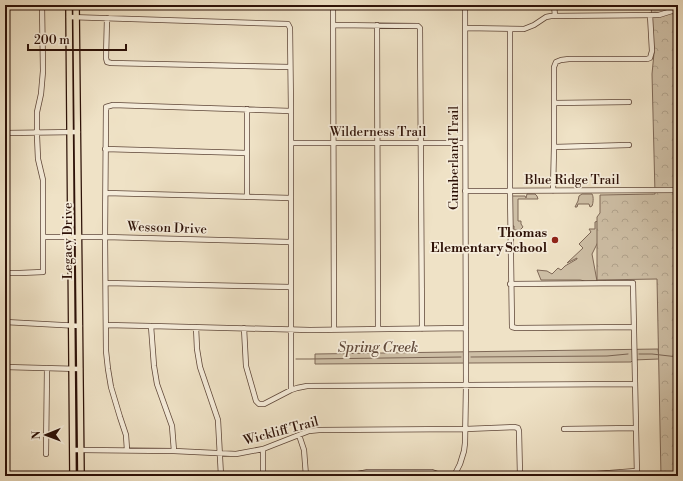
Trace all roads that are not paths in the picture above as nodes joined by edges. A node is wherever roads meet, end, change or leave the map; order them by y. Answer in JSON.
{"nodes":[{"id":1,"x":42,"y":5,"type":"edge"},
{"id":2,"x":69,"y":5,"type":"edge"},
{"id":3,"x":76,"y":5,"type":"edge"},
{"id":4,"x":333,"y":5,"type":"edge"},
{"id":5,"x":465,"y":5,"type":"edge"},
{"id":6,"x":554,"y":5,"type":"edge"},
{"id":7,"x":678,"y":9,"type":"edge"},
{"id":8,"x":650,"y":15,"type":"junction"},
{"id":9,"x":555,"y":16,"type":"junction"},
{"id":10,"x":69,"y":17,"type":"junction"},
{"id":11,"x":76,"y":17,"type":"junction"},
{"id":12,"x":107,"y":18,"type":"junction"},
{"id":13,"x":333,"y":25,"type":"junction"},
{"id":14,"x":377,"y":25,"type":"junction"},
{"id":15,"x":465,"y":28,"type":"junction"},
{"id":16,"x":510,"y":29,"type":"junction"},
{"id":17,"x":290,"y":67,"type":"junction"},
{"id":18,"x":554,"y":102,"type":"junction"},
{"id":19,"x":629,"y":102,"type":"dead end"},
{"id":20,"x":247,"y":109,"type":"junction"},
{"id":21,"x":291,"y":111,"type":"junction"},
{"id":22,"x":71,"y":132,"type":"junction"},
{"id":23,"x":78,"y":132,"type":"junction"},
{"id":24,"x":5,"y":133,"type":"edge"},
{"id":25,"x":37,"y":133,"type":"junction"},
{"id":26,"x":290,"y":143,"type":"junction"},
{"id":27,"x":334,"y":143,"type":"junction"},
{"id":28,"x":377,"y":143,"type":"junction"},
{"id":29,"x":421,"y":143,"type":"junction"},
{"id":30,"x":465,"y":143,"type":"junction"},
{"id":31,"x":629,"y":145,"type":"dead end"},
{"id":32,"x":554,"y":147,"type":"junction"},
{"id":33,"x":105,"y":149,"type":"junction"},
{"id":34,"x":247,"y":153,"type":"junction"},
{"id":35,"x":678,"y":190,"type":"edge"},
{"id":36,"x":465,"y":191,"type":"junction"},
{"id":37,"x":510,"y":191,"type":"junction"},
{"id":38,"x":553,"y":191,"type":"junction"},
{"id":39,"x":106,"y":193,"type":"junction"},
{"id":40,"x":247,"y":197,"type":"junction"},
{"id":41,"x":291,"y":198,"type":"junction"},
{"id":42,"x":43,"y":237,"type":"junction"},
{"id":43,"x":72,"y":237,"type":"junction"},
{"id":44,"x":79,"y":237,"type":"junction"},
{"id":45,"x":105,"y":237,"type":"junction"},
{"id":46,"x":290,"y":242,"type":"junction"},
{"id":47,"x":5,"y":273,"type":"edge"},
{"id":48,"x":106,"y":283,"type":"junction"},
{"id":49,"x":510,"y":284,"type":"junction"},
{"id":50,"x":291,"y":287,"type":"junction"},
{"id":51,"x":5,"y":322,"type":"edge"},
{"id":52,"x":106,"y":325,"type":"junction"},
{"id":53,"x":72,"y":326,"type":"junction"},
{"id":54,"x":80,"y":326,"type":"junction"},
{"id":55,"x":151,"y":326,"type":"junction"},
{"id":56,"x":196,"y":327,"type":"junction"},
{"id":57,"x":634,"y":327,"type":"junction"},
{"id":58,"x":244,"y":328,"type":"junction"},
{"id":59,"x":466,"y":328,"type":"junction"},
{"id":60,"x":291,"y":329,"type":"junction"},
{"id":61,"x":334,"y":329,"type":"junction"},
{"id":62,"x":378,"y":329,"type":"junction"},
{"id":63,"x":422,"y":329,"type":"junction"},
{"id":64,"x":5,"y":367,"type":"edge"},
{"id":65,"x":47,"y":368,"type":"junction"},
{"id":66,"x":72,"y":368,"type":"junction"},
{"id":67,"x":80,"y":369,"type":"junction"},
{"id":68,"x":635,"y":384,"type":"junction"},
{"id":69,"x":466,"y":386,"type":"junction"},
{"id":70,"x":291,"y":390,"type":"junction"},
{"id":71,"x":636,"y":428,"type":"junction"},
{"id":72,"x":466,"y":429,"type":"junction"},
{"id":73,"x":564,"y":429,"type":"dead end"},
{"id":74,"x":299,"y":435,"type":"junction"},
{"id":75,"x":263,"y":449,"type":"junction"},
{"id":76,"x":73,"y":450,"type":"junction"},
{"id":77,"x":81,"y":450,"type":"junction"},
{"id":78,"x":127,"y":450,"type":"junction"},
{"id":79,"x":174,"y":451,"type":"junction"},
{"id":80,"x":220,"y":453,"type":"junction"},
{"id":81,"x":46,"y":454,"type":"dead end"},
{"id":82,"x":396,"y":474,"type":"edge"},
{"id":83,"x":564,"y":474,"type":"dead end"},
{"id":84,"x":637,"y":474,"type":"edge"},
{"id":85,"x":73,"y":476,"type":"edge"},
{"id":86,"x":81,"y":476,"type":"edge"},
{"id":87,"x":221,"y":476,"type":"edge"},
{"id":88,"x":264,"y":476,"type":"edge"},
{"id":89,"x":306,"y":476,"type":"edge"},
{"id":90,"x":354,"y":476,"type":"edge"},
{"id":91,"x":443,"y":476,"type":"edge"},
{"id":92,"x":454,"y":476,"type":"edge"},
{"id":93,"x":520,"y":476,"type":"edge"}],
"edges":[{"from":1,"to":25,"type":"street"},
{"from":2,"to":10,"type":"main road","name":"Legacy Drive"},
{"from":3,"to":11,"type":"main road","name":"Legacy Drive"},
{"from":4,"to":13,"type":"street"},
{"from":5,"to":15,"type":"street","name":"Cumberland Trail"},
{"from":6,"to":9,"type":"street"},
{"from":7,"to":8,"type":"street"},
{"from":8,"to":9,"type":"street"},
{"from":8,"to":18,"type":"street"},
{"from":9,"to":16,"type":"street"},
{"from":10,"to":11,"type":"street"},
{"from":10,"to":22,"type":"main road","name":"Legacy Drive"},
{"from":11,"to":12,"type":"street"},
{"from":11,"to":23,"type":"main road","name":"Legacy Drive"},
{"from":12,"to":17,"type":"street"},
{"from":12,"to":17,"type":"street"},
{"from":13,"to":14,"type":"street"},
{"from":13,"to":27,"type":"street"},
{"from":14,"to":28,"type":"street"},
{"from":14,"to":29,"type":"street"},
{"from":15,"to":16,"type":"street"},
{"from":15,"to":30,"type":"street","name":"Cumberland Trail"},
{"from":16,"to":37,"type":"street"},
{"from":17,"to":21,"type":"street"},
{"from":18,"to":19,"type":"street"},
{"from":18,"to":32,"type":"street"},
{"from":20,"to":21,"type":"street"},
{"from":20,"to":33,"type":"street"},
{"from":20,"to":34,"type":"street"},
{"from":21,"to":26,"type":"street"},
{"from":22,"to":23,"type":"street"},
{"from":22,"to":25,"type":"street"},
{"from":22,"to":43,"type":"main road","name":"Legacy Drive"},
{"from":23,"to":44,"type":"main road","name":"Legacy Drive"},
{"from":24,"to":25,"type":"street"},
{"from":25,"to":42,"type":"street"},
{"from":26,"to":27,"type":"street","name":"Wilderness Trail"},
{"from":26,"to":41,"type":"street"},
{"from":27,"to":28,"type":"street","name":"Wilderness Trail"},
{"from":27,"to":61,"type":"street"},
{"from":28,"to":29,"type":"street","name":"Wilderness Trail"},
{"from":28,"to":62,"type":"street"},
{"from":29,"to":30,"type":"street","name":"Wilderness Trail"},
{"from":29,"to":63,"type":"street"},
{"from":30,"to":36,"type":"street","name":"Cumberland Trail"},
{"from":31,"to":32,"type":"street"},
{"from":32,"to":38,"type":"street"},
{"from":33,"to":34,"type":"street"},
{"from":33,"to":39,"type":"street"},
{"from":34,"to":40,"type":"street"},
{"from":35,"to":38,"type":"street","name":"Blue Ridge Trail"},
{"from":36,"to":37,"type":"street","name":"Blue Ridge Trail"},
{"from":36,"to":59,"type":"street","name":"Cumberland Trail"},
{"from":37,"to":38,"type":"street","name":"Blue Ridge Trail"},
{"from":37,"to":49,"type":"street"},
{"from":39,"to":40,"type":"street"},
{"from":39,"to":45,"type":"street"},
{"from":40,"to":41,"type":"street"},
{"from":41,"to":46,"type":"street"},
{"from":42,"to":43,"type":"street","name":"Wesson Drive"},
{"from":42,"to":47,"type":"street"},
{"from":43,"to":44,"type":"street","name":"Wesson Drive"},
{"from":43,"to":53,"type":"main road","name":"Legacy Drive"},
{"from":44,"to":45,"type":"street","name":"Wesson Drive"},
{"from":44,"to":54,"type":"main road","name":"Legacy Drive"},
{"from":45,"to":46,"type":"street","name":"Wesson Drive"},
{"from":45,"to":48,"type":"street"},
{"from":46,"to":50,"type":"street"},
{"from":48,"to":50,"type":"street"},
{"from":48,"to":52,"type":"street"},
{"from":49,"to":57,"type":"street"},
{"from":49,"to":57,"type":"street"},
{"from":50,"to":60,"type":"street"},
{"from":51,"to":53,"type":"street"},
{"from":52,"to":55,"type":"street"},
{"from":52,"to":78,"type":"street"},
{"from":53,"to":54,"type":"street"},
{"from":53,"to":66,"type":"main road","name":"Legacy Drive"},
{"from":54,"to":67,"type":"main road","name":"Legacy Drive"},
{"from":55,"to":56,"type":"street"},
{"from":55,"to":79,"type":"street"},
{"from":56,"to":58,"type":"street"},
{"from":56,"to":80,"type":"street"},
{"from":57,"to":68,"type":"street"},
{"from":58,"to":60,"type":"street"},
{"from":58,"to":70,"type":"street"},
{"from":59,"to":63,"type":"street"},
{"from":59,"to":69,"type":"street","name":"Cumberland Trail"},
{"from":60,"to":61,"type":"street"},
{"from":60,"to":70,"type":"street"},
{"from":61,"to":62,"type":"street"},
{"from":62,"to":63,"type":"street"},
{"from":64,"to":65,"type":"street"},
{"from":65,"to":66,"type":"street"},
{"from":65,"to":81,"type":"street"},
{"from":66,"to":67,"type":"street"},
{"from":66,"to":76,"type":"main road","name":"Legacy Drive"},
{"from":67,"to":77,"type":"main road","name":"Legacy Drive"},
{"from":68,"to":69,"type":"street"},
{"from":68,"to":71,"type":"street"},
{"from":69,"to":70,"type":"street"},
{"from":69,"to":72,"type":"street","name":"Cumberland Trail"},
{"from":71,"to":73,"type":"street"},
{"from":71,"to":84,"type":"street"},
{"from":72,"to":74,"type":"street","name":"Wickliff Trail"},
{"from":72,"to":92,"type":"street","name":"Cumberland Trail"},
{"from":72,"to":93,"type":"street","name":"Wickliff Trail"},
{"from":74,"to":75,"type":"street","name":"Wickliff Trail"},
{"from":74,"to":89,"type":"street"},
{"from":75,"to":80,"type":"street","name":"Wickliff Trail"},
{"from":75,"to":88,"type":"street"},
{"from":76,"to":77,"type":"street","name":"Wickliff Trail"},
{"from":76,"to":85,"type":"main road","name":"Legacy Drive"},
{"from":77,"to":78,"type":"street","name":"Wickliff Trail"},
{"from":77,"to":86,"type":"main road","name":"Legacy Drive"},
{"from":78,"to":79,"type":"street","name":"Wickliff Trail"},
{"from":79,"to":80,"type":"street","name":"Wickliff Trail"},
{"from":80,"to":87,"type":"street"},
{"from":82,"to":90,"type":"street"},
{"from":82,"to":91,"type":"street"},
{"from":83,"to":84,"type":"street"}]}
